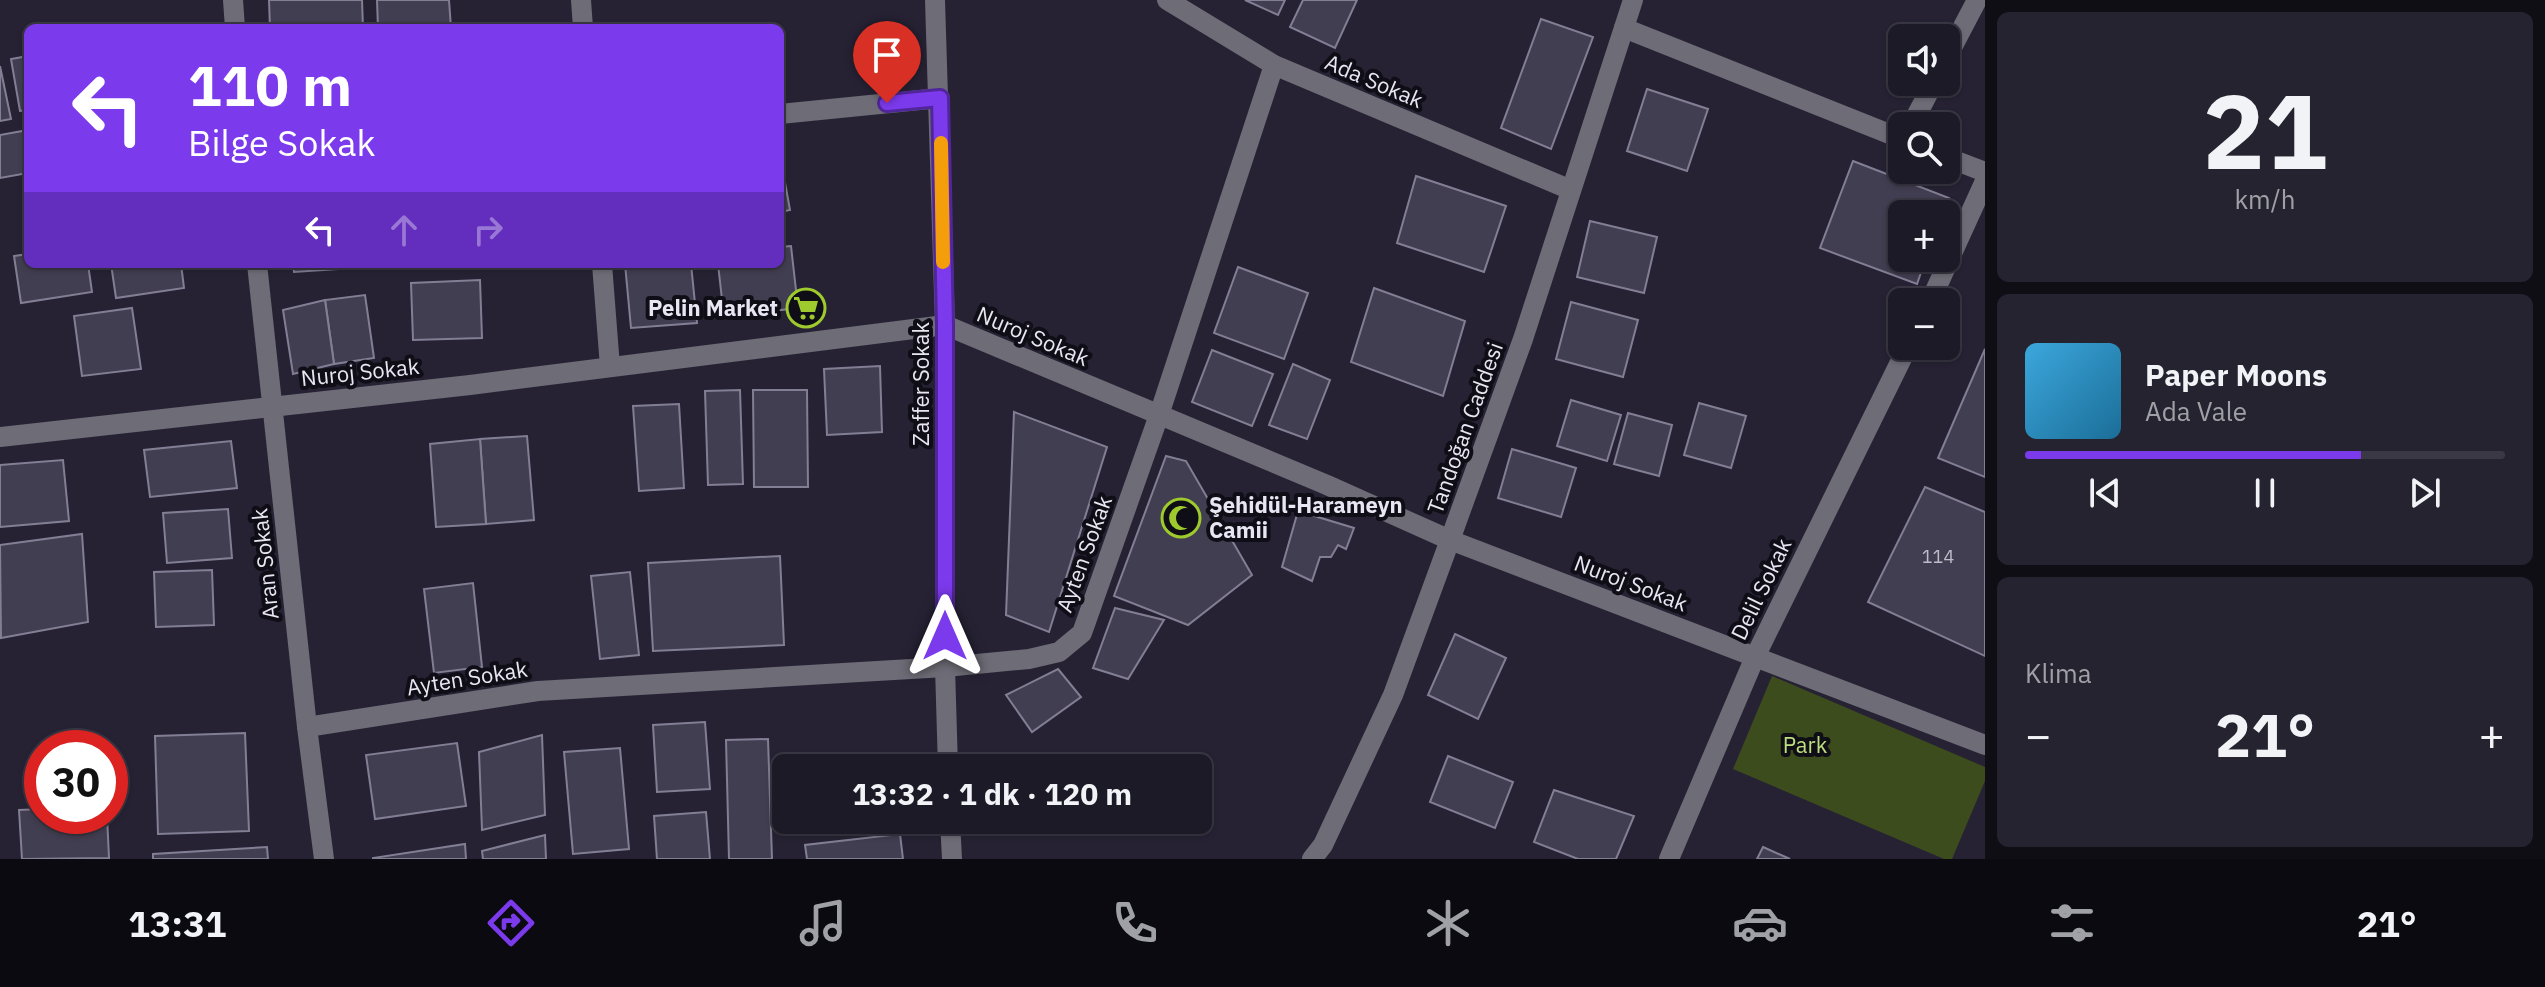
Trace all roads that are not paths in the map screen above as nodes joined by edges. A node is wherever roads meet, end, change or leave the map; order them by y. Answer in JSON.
{"nodes":[{"id":1,"x":233,"y":0,"type":"edge"},
{"id":2,"x":581,"y":0,"type":"edge"},
{"id":3,"x":935,"y":0,"type":"edge"},
{"id":4,"x":1167,"y":0,"type":"edge"},
{"id":5,"x":1633,"y":0,"type":"edge"},
{"id":6,"x":1977,"y":0,"type":"edge"},
{"id":7,"x":235,"y":24,"type":"edge"},
{"id":8,"x":583,"y":24,"type":"edge"},
{"id":9,"x":1624,"y":28,"type":"junction"},
{"id":10,"x":1960,"y":32,"type":"edge"},
{"id":11,"x":1274,"y":65,"type":"junction"},
{"id":12,"x":940,"y":98,"type":"junction"},
{"id":13,"x":784,"y":114,"type":"edge"},
{"id":14,"x":1888,"y":133,"type":"edge"},
{"id":15,"x":1960,"y":162,"type":"edge"},
{"id":16,"x":1985,"y":172,"type":"edge"},
{"id":17,"x":1985,"y":181,"type":"edge"},
{"id":18,"x":1571,"y":190,"type":"junction"},
{"id":19,"x":257,"y":268,"type":"edge"},
{"id":20,"x":602,"y":268,"type":"edge"},
{"id":21,"x":1936,"y":288,"type":"edge"},
{"id":22,"x":945,"y":325,"type":"junction"},
{"id":23,"x":1901,"y":360,"type":"edge"},
{"id":24,"x":610,"y":367,"type":"junction"},
{"id":25,"x":272,"y":405,"type":"junction"},
{"id":26,"x":1159,"y":415,"type":"junction"},
{"id":27,"x":0,"y":437,"type":"edge"},
{"id":28,"x":1450,"y":540,"type":"junction"},
{"id":29,"x":1755,"y":657,"type":"junction"},
{"id":30,"x":945,"y":667,"type":"junction"},
{"id":31,"x":307,"y":727,"type":"junction"},
{"id":32,"x":1985,"y":745,"type":"edge"},
{"id":33,"x":948,"y":754,"type":"edge"},
{"id":34,"x":951,"y":834,"type":"edge"},
{"id":35,"x":324,"y":859,"type":"edge"},
{"id":36,"x":952,"y":859,"type":"edge"},
{"id":37,"x":1312,"y":859,"type":"edge"},
{"id":38,"x":1669,"y":859,"type":"edge"}],
"edges":[{"from":1,"to":7,"type":"street"},
{"from":2,"to":8,"type":"street"},
{"from":3,"to":12,"type":"street","name":"Zaffer Sokak"},
{"from":4,"to":11,"type":"street","name":"Ada Sokak"},
{"from":5,"to":9,"type":"street","name":"Tandoğan Caddesi"},
{"from":6,"to":10,"type":"street"},
{"from":9,"to":14,"type":"street"},
{"from":9,"to":18,"type":"street","name":"Tandoğan Caddesi"},
{"from":11,"to":18,"type":"street","name":"Ada Sokak"},
{"from":11,"to":26,"type":"street","name":"Ayten Sokak"},
{"from":12,"to":13,"type":"street"},
{"from":12,"to":22,"type":"street","name":"Zaffer Sokak"},
{"from":15,"to":16,"type":"street"},
{"from":17,"to":21,"type":"street"},
{"from":18,"to":28,"type":"street","name":"Tandoğan Caddesi"},
{"from":19,"to":25,"type":"street","name":"Aran Sokak"},
{"from":20,"to":24,"type":"street"},
{"from":22,"to":24,"type":"street","name":"Nuroj Sokak"},
{"from":22,"to":26,"type":"street","name":"Nuroj Sokak"},
{"from":22,"to":30,"type":"street","name":"Zaffer Sokak"},
{"from":23,"to":29,"type":"street","name":"Delil Sokak"},
{"from":24,"to":25,"type":"street","name":"Nuroj Sokak"},
{"from":25,"to":27,"type":"street","name":"Nuroj Sokak"},
{"from":25,"to":31,"type":"street","name":"Aran Sokak"},
{"from":26,"to":28,"type":"street","name":"Nuroj Sokak"},
{"from":26,"to":30,"type":"street","name":"Ayten Sokak"},
{"from":28,"to":29,"type":"street","name":"Nuroj Sokak"},
{"from":28,"to":37,"type":"street","name":"Tandoğan Caddesi"},
{"from":29,"to":32,"type":"street","name":"Nuroj Sokak"},
{"from":29,"to":38,"type":"street","name":"Delil Sokak"},
{"from":30,"to":31,"type":"street","name":"Ayten Sokak"},
{"from":30,"to":33,"type":"street","name":"Zaffer Sokak"},
{"from":31,"to":35,"type":"street","name":"Aran Sokak"},
{"from":34,"to":36,"type":"street"}]}
